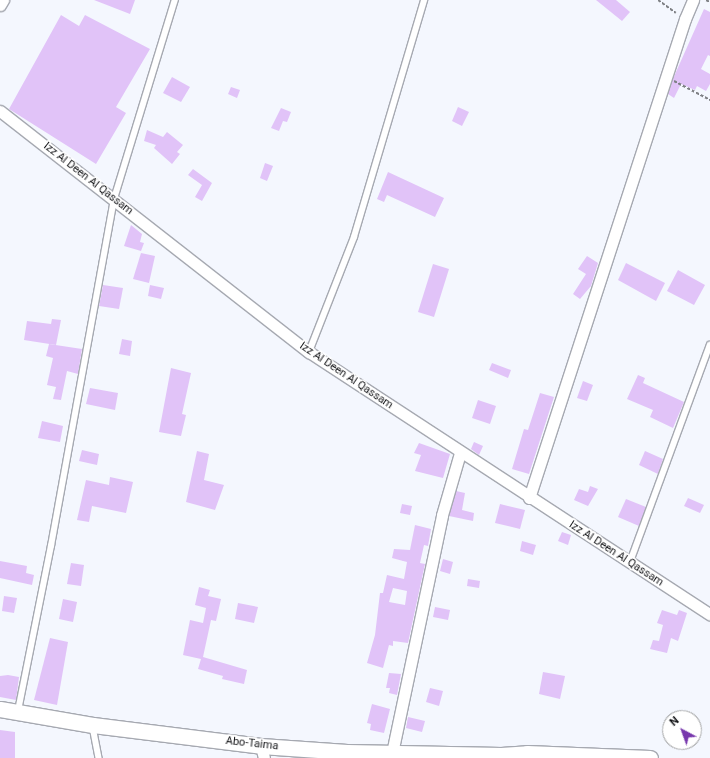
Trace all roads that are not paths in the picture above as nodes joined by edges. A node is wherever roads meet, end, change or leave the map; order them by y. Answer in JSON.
{"nodes":[{"id":1,"x":3,"y":0,"type":"edge"},
{"id":2,"x":175,"y":0,"type":"edge"},
{"id":3,"x":424,"y":0,"type":"edge"},
{"id":4,"x":693,"y":0,"type":"edge"},
{"id":5,"x":0,"y":5,"type":"edge"},
{"id":6,"x":0,"y":111,"type":"edge"},
{"id":7,"x":114,"y":199,"type":"junction"},
{"id":8,"x":710,"y":345,"type":"edge"},
{"id":9,"x":309,"y":352,"type":"junction"},
{"id":10,"x":460,"y":453,"type":"junction"},
{"id":11,"x":529,"y":498,"type":"junction"},
{"id":12,"x":630,"y":562,"type":"junction"},
{"id":13,"x":710,"y":614,"type":"edge"},
{"id":14,"x":0,"y":709,"type":"edge"},
{"id":15,"x":18,"y":711,"type":"junction"},
{"id":16,"x":93,"y":725,"type":"junction"},
{"id":17,"x":262,"y":752,"type":"edge"},
{"id":18,"x":392,"y":753,"type":"junction"},
{"id":19,"x":348,"y":755,"type":"edge"},
{"id":20,"x":501,"y":756,"type":"edge"},
{"id":21,"x":99,"y":758,"type":"edge"},
{"id":22,"x":650,"y":758,"type":"edge"}],
"edges":[{"from":1,"to":5,"type":"street"},
{"from":2,"to":7,"type":"lane"},
{"from":3,"to":9,"type":"lane"},
{"from":4,"to":11,"type":"street"},
{"from":6,"to":7,"type":"street","name":"Izz Al Deen Al Qassam"},
{"from":7,"to":9,"type":"street","name":"Izz Al Deen Al Qassam"},
{"from":7,"to":15,"type":"lane"},
{"from":8,"to":12,"type":"lane"},
{"from":9,"to":10,"type":"street","name":"Izz Al Deen Al Qassam"},
{"from":10,"to":11,"type":"street","name":"Izz Al Deen Al Qassam"},
{"from":10,"to":18,"type":"street"},
{"from":11,"to":12,"type":"street","name":"Izz Al Deen Al Qassam"},
{"from":12,"to":13,"type":"street","name":"Izz Al Deen Al Qassam"},
{"from":14,"to":15,"type":"street","name":"Abo-Taima"},
{"from":15,"to":16,"type":"street","name":"Abo-Taima"},
{"from":16,"to":17,"type":"street","name":"Abo-Taima"},
{"from":16,"to":21,"type":"lane"},
{"from":17,"to":19,"type":"street","name":"Abo-Taima"},
{"from":18,"to":19,"type":"street","name":"Abo-Taima"},
{"from":18,"to":20,"type":"street","name":"Abo-Taima"},
{"from":20,"to":22,"type":"street","name":"Abo-Taima"}]}
